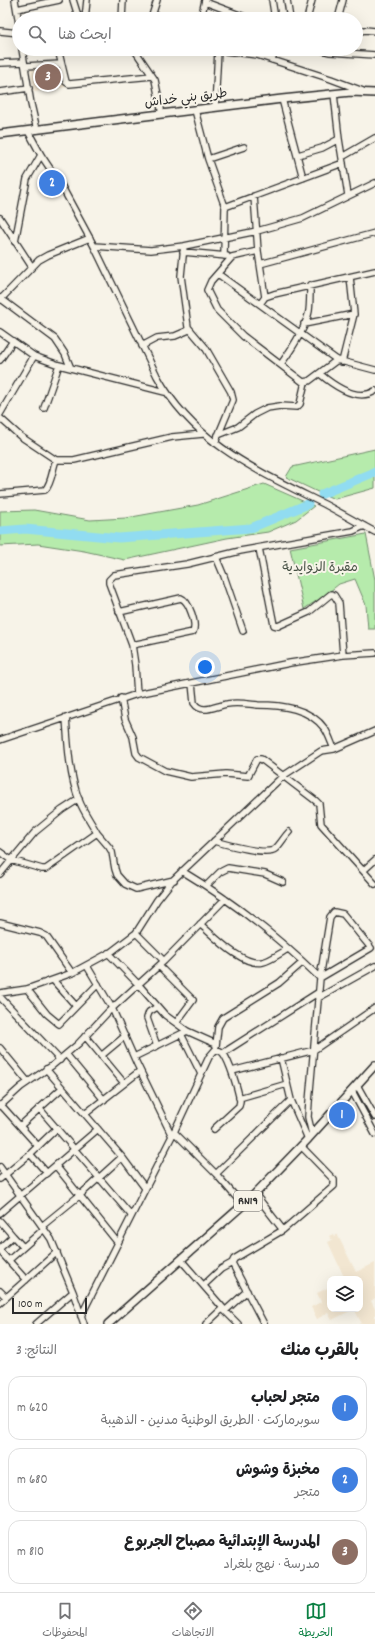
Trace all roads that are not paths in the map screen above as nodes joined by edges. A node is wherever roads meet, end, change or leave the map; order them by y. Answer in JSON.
{"nodes":[{"id":1,"x":15,"y":0,"type":"edge"},
{"id":2,"x":59,"y":0,"type":"edge"},
{"id":3,"x":72,"y":0,"type":"edge"},
{"id":4,"x":87,"y":0,"type":"edge"},
{"id":5,"x":123,"y":0,"type":"edge"},
{"id":6,"x":157,"y":0,"type":"edge"},
{"id":7,"x":272,"y":0,"type":"edge"},
{"id":8,"x":287,"y":0,"type":"edge"},
{"id":9,"x":312,"y":0,"type":"edge"},
{"id":10,"x":343,"y":0,"type":"edge"},
{"id":11,"x":205,"y":1,"type":"edge"},
{"id":12,"x":17,"y":9,"type":"junction"},
{"id":13,"x":17,"y":12,"type":"edge"},
{"id":14,"x":76,"y":12,"type":"edge"},
{"id":15,"x":86,"y":12,"type":"edge"},
{"id":16,"x":122,"y":12,"type":"edge"},
{"id":17,"x":153,"y":12,"type":"edge"},
{"id":18,"x":202,"y":12,"type":"edge"},
{"id":19,"x":232,"y":12,"type":"edge"},
{"id":20,"x":274,"y":12,"type":"edge"},
{"id":21,"x":289,"y":12,"type":"edge"},
{"id":22,"x":309,"y":12,"type":"edge"},
{"id":23,"x":340,"y":12,"type":"edge"},
{"id":24,"x":0,"y":31,"type":"edge"},
{"id":25,"x":363,"y":31,"type":"edge"},
{"id":26,"x":375,"y":31,"type":"edge"},
{"id":27,"x":12,"y":32,"type":"edge"},
{"id":28,"x":363,"y":54,"type":"edge"},
{"id":29,"x":375,"y":55,"type":"edge"},
{"id":30,"x":23,"y":56,"type":"edge"},
{"id":31,"x":59,"y":56,"type":"edge"},
{"id":32,"x":139,"y":56,"type":"edge"},
{"id":33,"x":218,"y":56,"type":"edge"},
{"id":34,"x":257,"y":56,"type":"edge"},
{"id":35,"x":273,"y":56,"type":"edge"},
{"id":36,"x":272,"y":60,"type":"junction"},
{"id":37,"x":0,"y":63,"type":"edge"},
{"id":38,"x":25,"y":64,"type":"junction"},
{"id":39,"x":61,"y":64,"type":"junction"},
{"id":40,"x":152,"y":76,"type":"junction"},
{"id":41,"x":29,"y":88,"type":"junction"},
{"id":42,"x":0,"y":92,"type":"edge"},
{"id":43,"x":365,"y":92,"type":"junction"},
{"id":44,"x":375,"y":93,"type":"edge"},
{"id":45,"x":334,"y":94,"type":"junction"},
{"id":46,"x":282,"y":99,"type":"junction"},
{"id":47,"x":215,"y":107,"type":"junction"},
{"id":48,"x":195,"y":110,"type":"junction"},
{"id":49,"x":162,"y":114,"type":"junction"},
{"id":50,"x":37,"y":130,"type":"junction"},
{"id":51,"x":28,"y":131,"type":"junction"},
{"id":52,"x":0,"y":134,"type":"edge"},
{"id":53,"x":375,"y":138,"type":"edge"},
{"id":54,"x":339,"y":139,"type":"junction"},
{"id":55,"x":244,"y":147,"type":"dead end"},
{"id":56,"x":41,"y":155,"type":"junction"},
{"id":57,"x":298,"y":155,"type":"junction"},
{"id":58,"x":342,"y":157,"type":"junction"},
{"id":59,"x":208,"y":159,"type":"junction"},
{"id":60,"x":343,"y":164,"type":"junction"},
{"id":61,"x":303,"y":178,"type":"junction"},
{"id":62,"x":375,"y":183,"type":"edge"},
{"id":63,"x":348,"y":195,"type":"junction"},
{"id":64,"x":254,"y":196,"type":"junction"},
{"id":65,"x":225,"y":207,"type":"junction"},
{"id":66,"x":0,"y":218,"type":"edge"},
{"id":67,"x":257,"y":231,"type":"junction"},
{"id":68,"x":375,"y":233,"type":"edge"},
{"id":69,"x":225,"y":237,"type":"junction"},
{"id":70,"x":90,"y":238,"type":"junction"},
{"id":71,"x":15,"y":242,"type":"junction"},
{"id":72,"x":94,"y":246,"type":"junction"},
{"id":73,"x":184,"y":246,"type":"junction"},
{"id":74,"x":258,"y":251,"type":"junction"},
{"id":75,"x":183,"y":252,"type":"junction"},
{"id":76,"x":224,"y":256,"type":"junction"},
{"id":77,"x":232,"y":257,"type":"junction"},
{"id":78,"x":260,"y":264,"type":"junction"},
{"id":79,"x":32,"y":267,"type":"junction"},
{"id":80,"x":375,"y":271,"type":"edge"},
{"id":81,"x":218,"y":274,"type":"junction"},
{"id":82,"x":350,"y":277,"type":"junction"},
{"id":83,"x":310,"y":285,"type":"junction"},
{"id":84,"x":265,"y":297,"type":"junction"},
{"id":85,"x":0,"y":299,"type":"edge"},
{"id":86,"x":260,"y":304,"type":"junction"},
{"id":87,"x":354,"y":314,"type":"junction"},
{"id":88,"x":304,"y":324,"type":"junction"},
{"id":89,"x":189,"y":330,"type":"junction"},
{"id":90,"x":0,"y":332,"type":"edge"},
{"id":91,"x":299,"y":334,"type":"junction"},
{"id":92,"x":13,"y":341,"type":"junction"},
{"id":93,"x":142,"y":346,"type":"junction"},
{"id":94,"x":34,"y":356,"type":"junction"},
{"id":95,"x":0,"y":360,"type":"edge"},
{"id":96,"x":339,"y":361,"type":"junction"},
{"id":97,"x":281,"y":364,"type":"junction"},
{"id":98,"x":59,"y":365,"type":"junction"},
{"id":99,"x":70,"y":366,"type":"junction"},
{"id":100,"x":375,"y":370,"type":"edge"},
{"id":101,"x":320,"y":374,"type":"junction"},
{"id":102,"x":305,"y":382,"type":"junction"},
{"id":103,"x":375,"y":391,"type":"edge"},
{"id":104,"x":165,"y":392,"type":"junction"},
{"id":105,"x":44,"y":408,"type":"dead end"},
{"id":106,"x":0,"y":414,"type":"edge"},
{"id":107,"x":0,"y":418,"type":"edge"},
{"id":108,"x":203,"y":434,"type":"junction"},
{"id":109,"x":218,"y":435,"type":"junction"},
{"id":110,"x":214,"y":443,"type":"junction"},
{"id":111,"x":56,"y":460,"type":"junction"},
{"id":112,"x":0,"y":494,"type":"edge"},
{"id":113,"x":364,"y":526,"type":"junction"},
{"id":114,"x":375,"y":532,"type":"edge"},
{"id":115,"x":258,"y":548,"type":"junction"},
{"id":116,"x":216,"y":558,"type":"junction"},
{"id":117,"x":119,"y":612,"type":"junction"},
{"id":118,"x":243,"y":631,"type":"dead end"},
{"id":119,"x":132,"y":645,"type":"junction"},
{"id":120,"x":375,"y":653,"type":"edge"},
{"id":121,"x":343,"y":655,"type":"junction"},
{"id":122,"x":192,"y":682,"type":"junction"},
{"id":123,"x":137,"y":694,"type":"junction"},
{"id":124,"x":121,"y":698,"type":"junction"},
{"id":125,"x":66,"y":717,"type":"junction"},
{"id":126,"x":375,"y":731,"type":"edge"},
{"id":127,"x":0,"y":740,"type":"edge"},
{"id":128,"x":334,"y":749,"type":"junction"},
{"id":129,"x":284,"y":776,"type":"junction"},
{"id":130,"x":79,"y":799,"type":"junction"},
{"id":131,"x":289,"y":832,"type":"dead end"},
{"id":132,"x":97,"y":833,"type":"junction"},
{"id":133,"x":214,"y":841,"type":"junction"},
{"id":134,"x":0,"y":852,"type":"edge"},
{"id":135,"x":11,"y":860,"type":"junction"},
{"id":136,"x":375,"y":860,"type":"edge"},
{"id":137,"x":364,"y":870,"type":"junction"},
{"id":138,"x":182,"y":871,"type":"junction"},
{"id":139,"x":0,"y":874,"type":"edge"},
{"id":140,"x":174,"y":880,"type":"junction"},
{"id":141,"x":283,"y":882,"type":"dead end"},
{"id":142,"x":375,"y":884,"type":"edge"},
{"id":143,"x":206,"y":886,"type":"junction"},
{"id":144,"x":225,"y":899,"type":"junction"},
{"id":145,"x":0,"y":923,"type":"edge"},
{"id":146,"x":200,"y":924,"type":"junction"},
{"id":147,"x":136,"y":933,"type":"junction"},
{"id":148,"x":373,"y":947,"type":"edge"},
{"id":149,"x":288,"y":949,"type":"junction"},
{"id":150,"x":108,"y":953,"type":"junction"},
{"id":151,"x":303,"y":962,"type":"junction"},
{"id":152,"x":162,"y":963,"type":"junction"},
{"id":153,"x":87,"y":966,"type":"junction"},
{"id":154,"x":375,"y":966,"type":"edge"},
{"id":155,"x":72,"y":973,"type":"junction"},
{"id":156,"x":320,"y":978,"type":"junction"},
{"id":157,"x":54,"y":980,"type":"junction"},
{"id":158,"x":98,"y":984,"type":"junction"},
{"id":159,"x":138,"y":984,"type":"junction"},
{"id":160,"x":27,"y":989,"type":"junction"},
{"id":161,"x":0,"y":993,"type":"edge"},
{"id":162,"x":318,"y":995,"type":"junction"},
{"id":163,"x":0,"y":997,"type":"edge"},
{"id":164,"x":76,"y":1006,"type":"junction"},
{"id":165,"x":157,"y":1007,"type":"junction"},
{"id":166,"x":112,"y":1008,"type":"junction"},
{"id":167,"x":375,"y":1008,"type":"edge"},
{"id":168,"x":176,"y":1023,"type":"junction"},
{"id":169,"x":187,"y":1031,"type":"junction"},
{"id":170,"x":181,"y":1034,"type":"junction"},
{"id":171,"x":85,"y":1036,"type":"junction"},
{"id":172,"x":125,"y":1036,"type":"junction"},
{"id":173,"x":157,"y":1046,"type":"junction"},
{"id":174,"x":215,"y":1047,"type":"junction"},
{"id":175,"x":0,"y":1048,"type":"edge"},
{"id":176,"x":314,"y":1050,"type":"junction"},
{"id":177,"x":223,"y":1053,"type":"junction"},
{"id":178,"x":66,"y":1054,"type":"junction"},
{"id":179,"x":101,"y":1056,"type":"junction"},
{"id":180,"x":134,"y":1057,"type":"junction"},
{"id":181,"x":281,"y":1058,"type":"junction"},
{"id":182,"x":60,"y":1060,"type":"junction"},
{"id":183,"x":375,"y":1065,"type":"edge"},
{"id":184,"x":46,"y":1069,"type":"junction"},
{"id":185,"x":140,"y":1071,"type":"junction"},
{"id":186,"x":232,"y":1072,"type":"junction"},
{"id":187,"x":201,"y":1074,"type":"junction"},
{"id":188,"x":28,"y":1082,"type":"junction"},
{"id":189,"x":124,"y":1083,"type":"junction"},
{"id":190,"x":287,"y":1084,"type":"junction"},
{"id":191,"x":357,"y":1085,"type":"junction"},
{"id":192,"x":62,"y":1088,"type":"junction"},
{"id":193,"x":352,"y":1091,"type":"junction"},
{"id":194,"x":239,"y":1098,"type":"junction"},
{"id":195,"x":104,"y":1100,"type":"junction"},
{"id":196,"x":292,"y":1100,"type":"junction"},
{"id":197,"x":0,"y":1105,"type":"edge"},
{"id":198,"x":39,"y":1108,"type":"junction"},
{"id":199,"x":85,"y":1114,"type":"junction"},
{"id":200,"x":375,"y":1114,"type":"edge"},
{"id":201,"x":20,"y":1126,"type":"junction"},
{"id":202,"x":57,"y":1128,"type":"junction"},
{"id":203,"x":98,"y":1129,"type":"junction"},
{"id":204,"x":214,"y":1129,"type":"dead end"},
{"id":205,"x":173,"y":1134,"type":"junction"},
{"id":206,"x":375,"y":1134,"type":"edge"},
{"id":207,"x":310,"y":1136,"type":"junction"},
{"id":208,"x":38,"y":1146,"type":"junction"},
{"id":209,"x":301,"y":1146,"type":"junction"},
{"id":210,"x":74,"y":1150,"type":"junction"},
{"id":211,"x":30,"y":1154,"type":"junction"},
{"id":212,"x":122,"y":1157,"type":"junction"},
{"id":213,"x":56,"y":1166,"type":"junction"},
{"id":214,"x":0,"y":1167,"type":"edge"},
{"id":215,"x":47,"y":1173,"type":"junction"},
{"id":216,"x":5,"y":1174,"type":"junction"},
{"id":217,"x":216,"y":1174,"type":"junction"},
{"id":218,"x":99,"y":1178,"type":"junction"},
{"id":219,"x":0,"y":1179,"type":"edge"},
{"id":220,"x":145,"y":1188,"type":"junction"},
{"id":221,"x":255,"y":1194,"type":"junction"},
{"id":222,"x":80,"y":1195,"type":"junction"},
{"id":223,"x":21,"y":1196,"type":"junction"},
{"id":224,"x":243,"y":1205,"type":"junction"},
{"id":225,"x":0,"y":1213,"type":"edge"},
{"id":226,"x":132,"y":1215,"type":"junction"},
{"id":227,"x":0,"y":1221,"type":"edge"},
{"id":228,"x":43,"y":1228,"type":"junction"},
{"id":229,"x":284,"y":1230,"type":"junction"},
{"id":230,"x":12,"y":1236,"type":"junction"},
{"id":231,"x":118,"y":1243,"type":"junction"},
{"id":232,"x":23,"y":1247,"type":"junction"},
{"id":233,"x":0,"y":1248,"type":"edge"},
{"id":234,"x":0,"y":1251,"type":"edge"},
{"id":235,"x":57,"y":1252,"type":"junction"},
{"id":236,"x":9,"y":1260,"type":"junction"},
{"id":237,"x":181,"y":1260,"type":"junction"},
{"id":238,"x":232,"y":1263,"type":"junction"},
{"id":239,"x":26,"y":1280,"type":"junction"},
{"id":240,"x":204,"y":1285,"type":"junction"},
{"id":241,"x":0,"y":1291,"type":"edge"},
{"id":242,"x":73,"y":1292,"type":"junction"},
{"id":243,"x":247,"y":1292,"type":"junction"},
{"id":244,"x":6,"y":1297,"type":"junction"},
{"id":245,"x":0,"y":1303,"type":"edge"},
{"id":246,"x":224,"y":1309,"type":"junction"},
{"id":247,"x":81,"y":1316,"type":"junction"},
{"id":248,"x":36,"y":1324,"type":"edge"},
{"id":249,"x":84,"y":1324,"type":"edge"},
{"id":250,"x":108,"y":1324,"type":"edge"},
{"id":251,"x":206,"y":1324,"type":"edge"},
{"id":252,"x":238,"y":1324,"type":"edge"},
{"id":253,"x":264,"y":1324,"type":"edge"}],
"edges":[{"from":1,"to":12,"type":"street"},
{"from":2,"to":12,"type":"street"},
{"from":3,"to":14,"type":"street"},
{"from":4,"to":15,"type":"street"},
{"from":5,"to":16,"type":"street"},
{"from":6,"to":17,"type":"street"},
{"from":7,"to":20,"type":"street"},
{"from":8,"to":21,"type":"street"},
{"from":9,"to":22,"type":"street"},
{"from":10,"to":23,"type":"street"},
{"from":11,"to":18,"type":"street"},
{"from":11,"to":19,"type":"street"},
{"from":12,"to":13,"type":"street"},
{"from":24,"to":27,"type":"street"},
{"from":25,"to":26,"type":"street"},
{"from":28,"to":29,"type":"street"},
{"from":30,"to":38,"type":"street"},
{"from":31,"to":39,"type":"street"},
{"from":32,"to":40,"type":"street"},
{"from":33,"to":47,"type":"street"},
{"from":34,"to":36,"type":"street"},
{"from":35,"to":36,"type":"street"},
{"from":36,"to":43,"type":"street"},
{"from":37,"to":38,"type":"street"},
{"from":38,"to":39,"type":"street"},
{"from":38,"to":41,"type":"street"},
{"from":39,"to":40,"type":"street"},
{"from":40,"to":49,"type":"street"},
{"from":41,"to":42,"type":"street"},
{"from":41,"to":50,"type":"street"},
{"from":43,"to":44,"type":"main road","name":"طريق بني خداش"},
{"from":43,"to":45,"type":"main road","name":"طريق بني خداش"},
{"from":45,"to":46,"type":"main road","name":"طريق بني خداش"},
{"from":45,"to":54,"type":"street"},
{"from":46,"to":47,"type":"main road","name":"طريق بني خداش"},
{"from":46,"to":57,"type":"street"},
{"from":47,"to":48,"type":"main road","name":"طريق بني خداش"},
{"from":48,"to":49,"type":"main road","name":"طريق بني خداش"},
{"from":48,"to":59,"type":"street"},
{"from":49,"to":50,"type":"main road","name":"طريق بني خداش"},
{"from":50,"to":51,"type":"main road","name":"طريق بني خداش"},
{"from":51,"to":52,"type":"main road","name":"طريق بني خداش"},
{"from":51,"to":56,"type":"street"},
{"from":53,"to":58,"type":"street"},
{"from":54,"to":57,"type":"street"},
{"from":54,"to":58,"type":"street"},
{"from":55,"to":59,"type":"street"},
{"from":56,"to":70,"type":"street"},
{"from":56,"to":71,"type":"street"},
{"from":57,"to":61,"type":"street"},
{"from":58,"to":60,"type":"street"},
{"from":59,"to":65,"type":"street"},
{"from":60,"to":61,"type":"street"},
{"from":60,"to":63,"type":"street"},
{"from":61,"to":64,"type":"street"},
{"from":62,"to":63,"type":"street"},
{"from":63,"to":67,"type":"street"},
{"from":64,"to":65,"type":"street"},
{"from":64,"to":67,"type":"street"},
{"from":65,"to":69,"type":"street"},
{"from":66,"to":71,"type":"street"},
{"from":67,"to":69,"type":"street"},
{"from":67,"to":74,"type":"street"},
{"from":68,"to":78,"type":"street"},
{"from":69,"to":73,"type":"street"},
{"from":69,"to":76,"type":"street"},
{"from":70,"to":72,"type":"street"},
{"from":70,"to":79,"type":"street"},
{"from":71,"to":79,"type":"street"},
{"from":72,"to":73,"type":"street"},
{"from":72,"to":93,"type":"street"},
{"from":73,"to":75,"type":"street"},
{"from":74,"to":77,"type":"street"},
{"from":74,"to":78,"type":"street"},
{"from":75,"to":76,"type":"street"},
{"from":75,"to":89,"type":"street"},
{"from":76,"to":77,"type":"street"},
{"from":77,"to":81,"type":"street"},
{"from":78,"to":84,"type":"street"},
{"from":79,"to":85,"type":"street"},
{"from":80,"to":82,"type":"street"},
{"from":81,"to":86,"type":"street"},
{"from":81,"to":97,"type":"street"},
{"from":82,"to":83,"type":"street"},
{"from":82,"to":87,"type":"street"},
{"from":83,"to":84,"type":"street"},
{"from":83,"to":88,"type":"street"},
{"from":84,"to":86,"type":"street"},
{"from":85,"to":99,"type":"street"},
{"from":86,"to":91,"type":"street"},
{"from":87,"to":88,"type":"street"},
{"from":87,"to":96,"type":"street"},
{"from":88,"to":91,"type":"street"},
{"from":89,"to":93,"type":"street"},
{"from":89,"to":109,"type":"street"},
{"from":90,"to":92,"type":"street"},
{"from":91,"to":96,"type":"street"},
{"from":91,"to":97,"type":"street"},
{"from":92,"to":94,"type":"street"},
{"from":92,"to":95,"type":"street"},
{"from":93,"to":104,"type":"street"},
{"from":94,"to":98,"type":"street"},
{"from":94,"to":106,"type":"street"},
{"from":96,"to":100,"type":"street"},
{"from":96,"to":101,"type":"street"},
{"from":97,"to":102,"type":"street"},
{"from":98,"to":99,"type":"street"},
{"from":98,"to":105,"type":"street"},
{"from":99,"to":104,"type":"street"},
{"from":101,"to":102,"type":"street"},
{"from":101,"to":103,"type":"street"},
{"from":102,"to":109,"type":"street"},
{"from":104,"to":108,"type":"street"},
{"from":107,"to":111,"type":"street"},
{"from":108,"to":110,"type":"street"},
{"from":108,"to":111,"type":"street"},
{"from":109,"to":110,"type":"street"},
{"from":110,"to":113,"type":"street"},
{"from":111,"to":112,"type":"street"},
{"from":113,"to":114,"type":"street"},
{"from":113,"to":115,"type":"street"},
{"from":115,"to":116,"type":"street"},
{"from":115,"to":121,"type":"street"},
{"from":116,"to":117,"type":"street"},
{"from":116,"to":118,"type":"street"},
{"from":117,"to":119,"type":"street"},
{"from":117,"to":119,"type":"street"},
{"from":119,"to":123,"type":"street"},
{"from":120,"to":121,"type":"street"},
{"from":121,"to":122,"type":"street"},
{"from":122,"to":123,"type":"street"},
{"from":122,"to":128,"type":"street"},
{"from":123,"to":124,"type":"street"},
{"from":124,"to":125,"type":"street"},
{"from":124,"to":129,"type":"street"},
{"from":125,"to":127,"type":"street"},
{"from":125,"to":130,"type":"street"},
{"from":126,"to":128,"type":"street"},
{"from":128,"to":129,"type":"street"},
{"from":129,"to":133,"type":"street"},
{"from":129,"to":137,"type":"street"},
{"from":130,"to":132,"type":"street"},
{"from":130,"to":135,"type":"street"},
{"from":131,"to":133,"type":"street"},
{"from":132,"to":135,"type":"street"},
{"from":132,"to":140,"type":"street"},
{"from":133,"to":138,"type":"street"},
{"from":134,"to":135,"type":"street"},
{"from":135,"to":139,"type":"street"},
{"from":136,"to":137,"type":"street"},
{"from":137,"to":142,"type":"street"},
{"from":138,"to":140,"type":"street"},
{"from":138,"to":143,"type":"street"},
{"from":140,"to":147,"type":"street"},
{"from":141,"to":143,"type":"street"},
{"from":143,"to":144,"type":"street"},
{"from":144,"to":146,"type":"street"},
{"from":144,"to":149,"type":"street"},
{"from":145,"to":155,"type":"street"},
{"from":146,"to":149,"type":"street"},
{"from":146,"to":152,"type":"street"},
{"from":147,"to":150,"type":"street"},
{"from":147,"to":152,"type":"street"},
{"from":148,"to":156,"type":"street"},
{"from":148,"to":156,"type":"street"},
{"from":149,"to":151,"type":"street"},
{"from":150,"to":153,"type":"street"},
{"from":150,"to":159,"type":"street"},
{"from":151,"to":156,"type":"street"},
{"from":151,"to":174,"type":"street"},
{"from":152,"to":159,"type":"street"},
{"from":152,"to":168,"type":"street"},
{"from":153,"to":155,"type":"street"},
{"from":153,"to":158,"type":"street"},
{"from":154,"to":162,"type":"street"},
{"from":155,"to":157,"type":"street"},
{"from":156,"to":162,"type":"street"},
{"from":157,"to":160,"type":"street"},
{"from":157,"to":164,"type":"street"},
{"from":158,"to":164,"type":"street"},
{"from":158,"to":166,"type":"street"},
{"from":159,"to":165,"type":"street"},
{"from":159,"to":166,"type":"street"},
{"from":160,"to":161,"type":"street"},
{"from":160,"to":164,"type":"street"},
{"from":162,"to":176,"type":"street"},
{"from":162,"to":177,"type":"street"},
{"from":163,"to":182,"type":"street"},
{"from":165,"to":168,"type":"street"},
{"from":165,"to":173,"type":"street"},
{"from":166,"to":171,"type":"street"},
{"from":166,"to":172,"type":"street"},
{"from":167,"to":176,"type":"street"},
{"from":168,"to":169,"type":"street"},
{"from":169,"to":170,"type":"street"},
{"from":169,"to":174,"type":"street"},
{"from":170,"to":173,"type":"street"},
{"from":170,"to":187,"type":"street"},
{"from":171,"to":178,"type":"street"},
{"from":171,"to":179,"type":"street"},
{"from":172,"to":179,"type":"street"},
{"from":172,"to":180,"type":"street"},
{"from":173,"to":180,"type":"street"},
{"from":174,"to":177,"type":"street"},
{"from":174,"to":187,"type":"street"},
{"from":175,"to":188,"type":"street"},
{"from":176,"to":181,"type":"street"},
{"from":176,"to":207,"type":"street"},
{"from":177,"to":186,"type":"street"},
{"from":178,"to":182,"type":"street"},
{"from":178,"to":195,"type":"street"},
{"from":179,"to":189,"type":"street"},
{"from":180,"to":185,"type":"street"},
{"from":181,"to":186,"type":"street"},
{"from":181,"to":190,"type":"street"},
{"from":182,"to":184,"type":"street"},
{"from":183,"to":191,"type":"main road","number":"RN19"},
{"from":184,"to":188,"type":"street"},
{"from":184,"to":192,"type":"street"},
{"from":185,"to":189,"type":"street"},
{"from":185,"to":205,"type":"street"},
{"from":186,"to":194,"type":"street"},
{"from":187,"to":205,"type":"street"},
{"from":188,"to":197,"type":"street"},
{"from":189,"to":195,"type":"street"},
{"from":190,"to":194,"type":"street"},
{"from":190,"to":196,"type":"street"},
{"from":191,"to":193,"type":"main road","number":"RN19"},
{"from":191,"to":200,"type":"street"},
{"from":192,"to":198,"type":"street"},
{"from":192,"to":199,"type":"street"},
{"from":193,"to":206,"type":"street"},
{"from":193,"to":207,"type":"main road","number":"RN19"},
{"from":194,"to":204,"type":"street"},
{"from":195,"to":199,"type":"street"},
{"from":196,"to":207,"type":"street"},
{"from":196,"to":217,"type":"street"},
{"from":197,"to":201,"type":"street"},
{"from":198,"to":201,"type":"street"},
{"from":198,"to":202,"type":"street"},
{"from":199,"to":203,"type":"street"},
{"from":201,"to":208,"type":"street"},
{"from":202,"to":208,"type":"street"},
{"from":202,"to":210,"type":"street"},
{"from":203,"to":210,"type":"street"},
{"from":203,"to":212,"type":"street"},
{"from":205,"to":217,"type":"street"},
{"from":205,"to":220,"type":"street"},
{"from":207,"to":209,"type":"main road","number":"RN19"},
{"from":208,"to":211,"type":"street"},
{"from":209,"to":221,"type":"main road","number":"RN19"},
{"from":209,"to":229,"type":"street"},
{"from":210,"to":213,"type":"street"},
{"from":210,"to":218,"type":"street"},
{"from":211,"to":215,"type":"street"},
{"from":211,"to":216,"type":"street"},
{"from":212,"to":218,"type":"street"},
{"from":212,"to":220,"type":"street"},
{"from":213,"to":215,"type":"street"},
{"from":213,"to":222,"type":"street"},
{"from":214,"to":216,"type":"street"},
{"from":215,"to":223,"type":"street"},
{"from":216,"to":219,"type":"street"},
{"from":216,"to":223,"type":"street"},
{"from":217,"to":224,"type":"street"},
{"from":218,"to":222,"type":"street"},
{"from":218,"to":226,"type":"street"},
{"from":220,"to":226,"type":"street"},
{"from":221,"to":224,"type":"main road","number":"RN19"},
{"from":221,"to":229,"type":"street"},
{"from":222,"to":228,"type":"street"},
{"from":222,"to":231,"type":"street"},
{"from":223,"to":225,"type":"street"},
{"from":223,"to":228,"type":"street"},
{"from":224,"to":237,"type":"main road","number":"RN19"},
{"from":226,"to":231,"type":"street"},
{"from":227,"to":230,"type":"street"},
{"from":228,"to":232,"type":"street"},
{"from":228,"to":235,"type":"street"},
{"from":229,"to":238,"type":"street"},
{"from":230,"to":232,"type":"street"},
{"from":230,"to":233,"type":"street"},
{"from":231,"to":247,"type":"street"},
{"from":232,"to":236,"type":"street"},
{"from":234,"to":236,"type":"street"},
{"from":235,"to":239,"type":"street"},
{"from":235,"to":242,"type":"street"},
{"from":236,"to":239,"type":"street"},
{"from":237,"to":240,"type":"street"},
{"from":237,"to":250,"type":"main road","number":"RN19"},
{"from":238,"to":240,"type":"street"},
{"from":238,"to":243,"type":"street"},
{"from":239,"to":244,"type":"street"},
{"from":240,"to":246,"type":"street"},
{"from":241,"to":244,"type":"street"},
{"from":242,"to":247,"type":"street"},
{"from":242,"to":248,"type":"street"},
{"from":243,"to":246,"type":"street"},
{"from":243,"to":253,"type":"street"},
{"from":244,"to":245,"type":"street"},
{"from":246,"to":251,"type":"street"},
{"from":246,"to":252,"type":"street"},
{"from":247,"to":249,"type":"street"}]}
